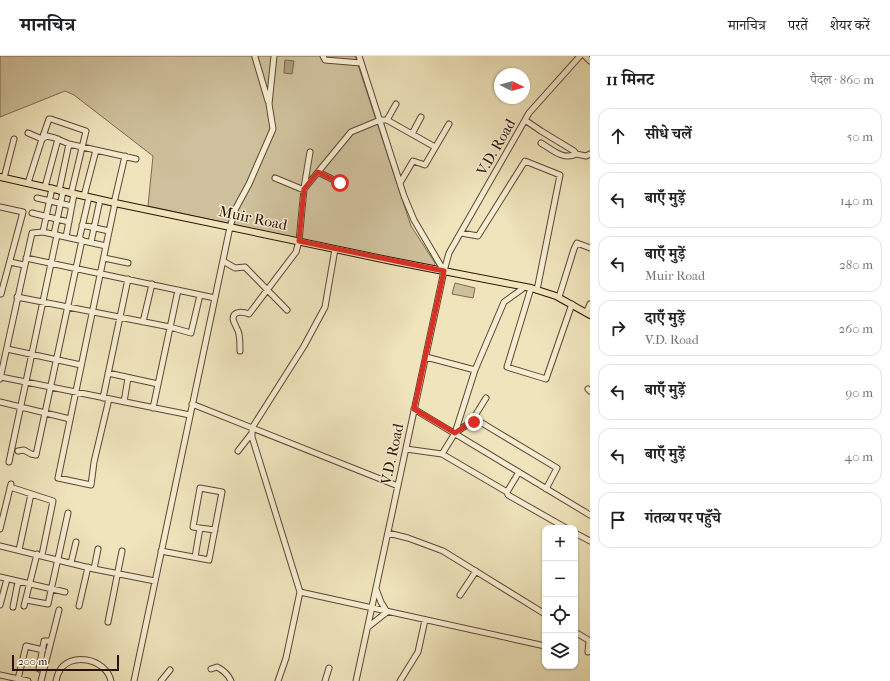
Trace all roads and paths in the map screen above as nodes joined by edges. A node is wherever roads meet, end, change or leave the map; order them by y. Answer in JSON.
{"nodes":[{"id":1,"x":274,"y":56,"type":"edge"},
{"id":2,"x":323,"y":56,"type":"edge"},
{"id":3,"x":359,"y":56,"type":"edge"},
{"id":4,"x":580,"y":56,"type":"edge"},
{"id":5,"x":585,"y":56,"type":"edge"},
{"id":6,"x":255,"y":58,"type":"dead end"},
{"id":7,"x":590,"y":61,"type":"edge"},
{"id":8,"x":361,"y":62,"type":"junction"},
{"id":9,"x":269,"y":104,"type":"junction"},
{"id":10,"x":396,"y":104,"type":"dead end"},
{"id":11,"x":421,"y":117,"type":"dead end"},
{"id":12,"x":380,"y":120,"type":"junction"},
{"id":13,"x":388,"y":120,"type":"junction"},
{"id":14,"x":525,"y":120,"type":"junction"},
{"id":15,"x":449,"y":124,"type":"dead end"},
{"id":16,"x":28,"y":134,"type":"dead end"},
{"id":17,"x":412,"y":134,"type":"junction"},
{"id":18,"x":14,"y":139,"type":"dead end"},
{"id":19,"x":42,"y":139,"type":"junction"},
{"id":20,"x":58,"y":139,"type":"junction"},
{"id":21,"x":540,"y":143,"type":"dead end"},
{"id":22,"x":69,"y":144,"type":"junction"},
{"id":23,"x":83,"y":147,"type":"junction"},
{"id":24,"x":436,"y":147,"type":"junction"},
{"id":25,"x":96,"y":150,"type":"junction"},
{"id":26,"x":310,"y":152,"type":"dead end"},
{"id":27,"x":576,"y":154,"type":"junction"},
{"id":28,"x":590,"y":154,"type":"edge"},
{"id":29,"x":124,"y":156,"type":"junction"},
{"id":30,"x":136,"y":159,"type":"dead end"},
{"id":31,"x":318,"y":172,"type":"junction"},
{"id":32,"x":2,"y":178,"type":"edge"},
{"id":33,"x":275,"y":178,"type":"dead end"},
{"id":34,"x":28,"y":183,"type":"junction"},
{"id":35,"x":340,"y":183,"type":"dead end"},
{"id":36,"x":400,"y":183,"type":"junction"},
{"id":37,"x":48,"y":188,"type":"junction"},
{"id":38,"x":304,"y":189,"type":"junction"},
{"id":39,"x":61,"y":191,"type":"junction"},
{"id":40,"x":73,"y":194,"type":"junction"},
{"id":41,"x":86,"y":197,"type":"junction"},
{"id":42,"x":37,"y":198,"type":"dead end"},
{"id":43,"x":100,"y":200,"type":"junction"},
{"id":44,"x":49,"y":201,"type":"junction"},
{"id":45,"x":115,"y":203,"type":"junction"},
{"id":46,"x":61,"y":204,"type":"junction"},
{"id":47,"x":72,"y":206,"type":"junction"},
{"id":48,"x":0,"y":207,"type":"edge"},
{"id":49,"x":32,"y":213,"type":"dead end"},
{"id":50,"x":46,"y":217,"type":"junction"},
{"id":51,"x":57,"y":220,"type":"junction"},
{"id":52,"x":69,"y":222,"type":"junction"},
{"id":53,"x":82,"y":225,"type":"junction"},
{"id":54,"x":230,"y":227,"type":"junction"},
{"id":55,"x":94,"y":228,"type":"junction"},
{"id":56,"x":43,"y":232,"type":"junction"},
{"id":57,"x":109,"y":232,"type":"junction"},
{"id":58,"x":461,"y":233,"type":"junction"},
{"id":59,"x":55,"y":235,"type":"junction"},
{"id":60,"x":66,"y":237,"type":"junction"},
{"id":61,"x":81,"y":240,"type":"junction"},
{"id":62,"x":299,"y":241,"type":"junction"},
{"id":63,"x":90,"y":242,"type":"junction"},
{"id":64,"x":106,"y":246,"type":"junction"},
{"id":65,"x":590,"y":248,"type":"edge"},
{"id":66,"x":335,"y":249,"type":"junction"},
{"id":67,"x":26,"y":258,"type":"junction"},
{"id":68,"x":104,"y":258,"type":"junction"},
{"id":69,"x":223,"y":261,"type":"junction"},
{"id":70,"x":10,"y":262,"type":"junction"},
{"id":71,"x":51,"y":263,"type":"junction"},
{"id":72,"x":128,"y":263,"type":"dead end"},
{"id":73,"x":24,"y":265,"type":"junction"},
{"id":74,"x":76,"y":268,"type":"junction"},
{"id":75,"x":444,"y":271,"type":"junction"},
{"id":76,"x":101,"y":274,"type":"junction"},
{"id":77,"x":128,"y":279,"type":"junction"},
{"id":78,"x":152,"y":284,"type":"junction"},
{"id":79,"x":531,"y":288,"type":"junction"},
{"id":80,"x":178,"y":290,"type":"junction"},
{"id":81,"x":267,"y":290,"type":"junction"},
{"id":82,"x":2,"y":294,"type":"dead end"},
{"id":83,"x":200,"y":295,"type":"junction"},
{"id":84,"x":17,"y":297,"type":"junction"},
{"id":85,"x":215,"y":298,"type":"junction"},
{"id":86,"x":559,"y":298,"type":"junction"},
{"id":87,"x":42,"y":303,"type":"junction"},
{"id":88,"x":572,"y":304,"type":"junction"},
{"id":89,"x":590,"y":304,"type":"edge"},
{"id":90,"x":68,"y":308,"type":"junction"},
{"id":91,"x":286,"y":310,"type":"dead end"},
{"id":92,"x":92,"y":312,"type":"junction"},
{"id":93,"x":588,"y":314,"type":"edge"},
{"id":94,"x":120,"y":318,"type":"junction"},
{"id":95,"x":143,"y":322,"type":"junction"},
{"id":96,"x":170,"y":327,"type":"junction"},
{"id":97,"x":6,"y":349,"type":"junction"},
{"id":98,"x":240,"y":351,"type":"dead end"},
{"id":99,"x":32,"y":355,"type":"junction"},
{"id":100,"x":426,"y":357,"type":"junction"},
{"id":101,"x":56,"y":360,"type":"junction"},
{"id":102,"x":81,"y":365,"type":"junction"},
{"id":103,"x":475,"y":370,"type":"junction"},
{"id":104,"x":108,"y":373,"type":"junction"},
{"id":105,"x":0,"y":378,"type":"edge"},
{"id":106,"x":128,"y":378,"type":"junction"},
{"id":107,"x":26,"y":382,"type":"junction"},
{"id":108,"x":158,"y":384,"type":"junction"},
{"id":109,"x":51,"y":386,"type":"junction"},
{"id":110,"x":77,"y":392,"type":"junction"},
{"id":111,"x":103,"y":398,"type":"junction"},
{"id":112,"x":486,"y":398,"type":"dead end"},
{"id":113,"x":109,"y":399,"type":"junction"},
{"id":114,"x":0,"y":402,"type":"edge"},
{"id":115,"x":124,"y":402,"type":"junction"},
{"id":116,"x":192,"y":404,"type":"junction"},
{"id":117,"x":21,"y":406,"type":"junction"},
{"id":118,"x":153,"y":408,"type":"junction"},
{"id":119,"x":414,"y":409,"type":"junction"},
{"id":120,"x":44,"y":412,"type":"junction"},
{"id":121,"x":190,"y":415,"type":"junction"},
{"id":122,"x":70,"y":419,"type":"junction"},
{"id":123,"x":471,"y":422,"type":"junction"},
{"id":124,"x":252,"y":430,"type":"junction"},
{"id":125,"x":455,"y":433,"type":"junction"},
{"id":126,"x":406,"y":449,"type":"junction"},
{"id":127,"x":18,"y":451,"type":"dead end"},
{"id":128,"x":238,"y":451,"type":"dead end"},
{"id":129,"x":442,"y":454,"type":"junction"},
{"id":130,"x":9,"y":462,"type":"dead end"},
{"id":131,"x":519,"y":472,"type":"junction"},
{"id":132,"x":398,"y":486,"type":"junction"},
{"id":133,"x":546,"y":489,"type":"junction"},
{"id":134,"x":506,"y":492,"type":"junction"},
{"id":135,"x":32,"y":494,"type":"junction"},
{"id":136,"x":68,"y":513,"type":"dead end"},
{"id":137,"x":590,"y":515,"type":"edge"},
{"id":138,"x":561,"y":525,"type":"edge"},
{"id":139,"x":200,"y":528,"type":"junction"},
{"id":140,"x":0,"y":529,"type":"edge"},
{"id":141,"x":215,"y":530,"type":"junction"},
{"id":142,"x":388,"y":533,"type":"junction"},
{"id":143,"x":578,"y":535,"type":"edge"},
{"id":144,"x":590,"y":541,"type":"edge"},
{"id":145,"x":76,"y":542,"type":"dead end"},
{"id":146,"x":0,"y":546,"type":"edge"},
{"id":147,"x":98,"y":549,"type":"dead end"},
{"id":148,"x":19,"y":550,"type":"junction"},
{"id":149,"x":122,"y":551,"type":"dead end"},
{"id":150,"x":161,"y":551,"type":"junction"},
{"id":151,"x":39,"y":555,"type":"junction"},
{"id":152,"x":195,"y":557,"type":"junction"},
{"id":153,"x":58,"y":559,"type":"junction"},
{"id":154,"x":71,"y":563,"type":"junction"},
{"id":155,"x":88,"y":567,"type":"junction"},
{"id":156,"x":94,"y":569,"type":"junction"},
{"id":157,"x":476,"y":571,"type":"junction"},
{"id":158,"x":118,"y":574,"type":"junction"},
{"id":159,"x":0,"y":577,"type":"edge"},
{"id":160,"x":6,"y":579,"type":"junction"},
{"id":161,"x":155,"y":581,"type":"junction"},
{"id":162,"x":18,"y":582,"type":"junction"},
{"id":163,"x":30,"y":584,"type":"junction"},
{"id":164,"x":52,"y":589,"type":"junction"},
{"id":165,"x":376,"y":590,"type":"junction"},
{"id":166,"x":64,"y":592,"type":"dead end"},
{"id":167,"x":300,"y":592,"type":"junction"},
{"id":168,"x":460,"y":594,"type":"dead end"},
{"id":169,"x":26,"y":600,"type":"junction"},
{"id":170,"x":0,"y":605,"type":"edge"},
{"id":171,"x":24,"y":606,"type":"dead end"},
{"id":172,"x":79,"y":606,"type":"dead end"},
{"id":173,"x":13,"y":607,"type":"dead end"},
{"id":174,"x":372,"y":608,"type":"junction"},
{"id":175,"x":59,"y":610,"type":"dead end"},
{"id":176,"x":387,"y":612,"type":"junction"},
{"id":177,"x":542,"y":612,"type":"edge"},
{"id":178,"x":425,"y":620,"type":"junction"},
{"id":179,"x":108,"y":622,"type":"dead end"},
{"id":180,"x":367,"y":628,"type":"junction"},
{"id":181,"x":577,"y":633,"type":"edge"},
{"id":182,"x":50,"y":641,"type":"junction"},
{"id":183,"x":589,"y":641,"type":"edge"},
{"id":184,"x":542,"y":645,"type":"edge"},
{"id":185,"x":42,"y":650,"type":"junction"},
{"id":186,"x":588,"y":652,"type":"dead end"},
{"id":187,"x":329,"y":668,"type":"dead end"},
{"id":188,"x":39,"y":669,"type":"dead end"},
{"id":189,"x":211,"y":669,"type":"dead end"},
{"id":190,"x":170,"y":670,"type":"dead end"},
{"id":191,"x":0,"y":675,"type":"edge"},
{"id":192,"x":18,"y":679,"type":"junction"},
{"id":193,"x":28,"y":681,"type":"edge"},
{"id":194,"x":41,"y":681,"type":"edge"},
{"id":195,"x":56,"y":681,"type":"edge"},
{"id":196,"x":111,"y":681,"type":"edge"},
{"id":197,"x":134,"y":681,"type":"edge"},
{"id":198,"x":161,"y":681,"type":"edge"},
{"id":199,"x":231,"y":681,"type":"edge"},
{"id":200,"x":278,"y":681,"type":"edge"},
{"id":201,"x":324,"y":681,"type":"edge"},
{"id":202,"x":356,"y":681,"type":"edge"},
{"id":203,"x":400,"y":681,"type":"edge"}],
"edges":[{"from":1,"to":9,"type":"street"},
{"from":2,"to":8,"type":"street"},
{"from":3,"to":8,"type":"street"},
{"from":4,"to":14,"type":"street","name":"V.D. Road"},
{"from":5,"to":7,"type":"street"},
{"from":6,"to":9,"type":"street"},
{"from":8,"to":12,"type":"street"},
{"from":9,"to":54,"type":"street"},
{"from":10,"to":13,"type":"street"},
{"from":11,"to":17,"type":"street"},
{"from":12,"to":13,"type":"street"},
{"from":12,"to":31,"type":"street"},
{"from":12,"to":36,"type":"street"},
{"from":13,"to":17,"type":"street"},
{"from":14,"to":27,"type":"street"},
{"from":14,"to":58,"type":"street","name":"V.D. Road"},
{"from":15,"to":24,"type":"street"},
{"from":16,"to":19,"type":"street"},
{"from":17,"to":24,"type":"street"},
{"from":18,"to":32,"type":"street"},
{"from":19,"to":20,"type":"street"},
{"from":19,"to":23,"type":"street"},
{"from":19,"to":34,"type":"street"},
{"from":20,"to":22,"type":"street"},
{"from":20,"to":37,"type":"street"},
{"from":21,"to":27,"type":"street"},
{"from":22,"to":23,"type":"street"},
{"from":22,"to":39,"type":"street"},
{"from":23,"to":25,"type":"street"},
{"from":23,"to":40,"type":"street"},
{"from":24,"to":36,"type":"street"},
{"from":25,"to":29,"type":"street"},
{"from":25,"to":41,"type":"street"},
{"from":26,"to":38,"type":"street"},
{"from":27,"to":28,"type":"street"},
{"from":29,"to":30,"type":"street"},
{"from":29,"to":45,"type":"street"},
{"from":31,"to":35,"type":"street"},
{"from":31,"to":38,"type":"street"},
{"from":32,"to":34,"type":"main road","name":"Muir Road"},
{"from":33,"to":38,"type":"street"},
{"from":34,"to":37,"type":"main road","name":"Muir Road"},
{"from":36,"to":75,"type":"street"},
{"from":37,"to":39,"type":"main road","name":"Muir Road"},
{"from":37,"to":44,"type":"street"},
{"from":38,"to":62,"type":"street"},
{"from":39,"to":40,"type":"main road","name":"Muir Road"},
{"from":39,"to":46,"type":"street"},
{"from":40,"to":41,"type":"main road","name":"Muir Road"},
{"from":40,"to":47,"type":"street"},
{"from":41,"to":43,"type":"main road","name":"Muir Road"},
{"from":41,"to":53,"type":"street"},
{"from":42,"to":44,"type":"street"},
{"from":43,"to":45,"type":"main road","name":"Muir Road"},
{"from":43,"to":55,"type":"street"},
{"from":44,"to":46,"type":"street"},
{"from":44,"to":50,"type":"street"},
{"from":45,"to":54,"type":"main road","name":"Muir Road"},
{"from":45,"to":57,"type":"street"},
{"from":46,"to":47,"type":"street"},
{"from":46,"to":51,"type":"street"},
{"from":47,"to":52,"type":"street"},
{"from":48,"to":70,"type":"street"},
{"from":49,"to":50,"type":"street"},
{"from":50,"to":51,"type":"street"},
{"from":50,"to":56,"type":"street"},
{"from":51,"to":52,"type":"street"},
{"from":51,"to":59,"type":"street"},
{"from":52,"to":60,"type":"street"},
{"from":53,"to":55,"type":"street"},
{"from":53,"to":61,"type":"street"},
{"from":54,"to":62,"type":"main road","name":"Muir Road"},
{"from":54,"to":69,"type":"street"},
{"from":55,"to":57,"type":"street"},
{"from":55,"to":63,"type":"street"},
{"from":56,"to":59,"type":"street"},
{"from":56,"to":67,"type":"street"},
{"from":57,"to":64,"type":"street"},
{"from":58,"to":75,"type":"street","name":"V.D. Road"},
{"from":58,"to":79,"type":"street"},
{"from":59,"to":60,"type":"street"},
{"from":59,"to":71,"type":"street"},
{"from":60,"to":61,"type":"street"},
{"from":61,"to":63,"type":"street"},
{"from":61,"to":74,"type":"street"},
{"from":62,"to":66,"type":"main road","name":"Muir Road"},
{"from":62,"to":81,"type":"street"},
{"from":63,"to":64,"type":"street"},
{"from":64,"to":68,"type":"street"},
{"from":65,"to":86,"type":"street"},
{"from":66,"to":75,"type":"main road","name":"Muir Road"},
{"from":66,"to":124,"type":"street"},
{"from":67,"to":71,"type":"street"},
{"from":67,"to":73,"type":"street"},
{"from":68,"to":72,"type":"street"},
{"from":68,"to":76,"type":"street"},
{"from":69,"to":81,"type":"street"},
{"from":69,"to":85,"type":"street"},
{"from":70,"to":73,"type":"street"},
{"from":70,"to":82,"type":"street"},
{"from":71,"to":74,"type":"street"},
{"from":71,"to":87,"type":"street"},
{"from":73,"to":84,"type":"street"},
{"from":74,"to":76,"type":"street"},
{"from":74,"to":90,"type":"street"},
{"from":75,"to":79,"type":"main road","name":"Muir Road"},
{"from":75,"to":100,"type":"street","name":"V.D. Road"},
{"from":76,"to":77,"type":"street"},
{"from":76,"to":92,"type":"street"},
{"from":77,"to":78,"type":"street"},
{"from":77,"to":94,"type":"street"},
{"from":78,"to":80,"type":"street"},
{"from":78,"to":95,"type":"street"},
{"from":79,"to":86,"type":"main road","name":"Muir Road"},
{"from":79,"to":88,"type":"street"},
{"from":79,"to":103,"type":"street"},
{"from":80,"to":83,"type":"street"},
{"from":80,"to":96,"type":"street"},
{"from":81,"to":91,"type":"street"},
{"from":81,"to":98,"type":"street"},
{"from":83,"to":85,"type":"street"},
{"from":83,"to":96,"type":"street"},
{"from":84,"to":87,"type":"street"},
{"from":84,"to":97,"type":"street"},
{"from":85,"to":116,"type":"street"},
{"from":86,"to":88,"type":"main road","name":"Muir Road"},
{"from":87,"to":90,"type":"street"},
{"from":87,"to":99,"type":"street"},
{"from":88,"to":93,"type":"main road","name":"Muir Road"},
{"from":89,"to":93,"type":"street"},
{"from":90,"to":92,"type":"street"},
{"from":90,"to":101,"type":"street"},
{"from":92,"to":94,"type":"street"},
{"from":92,"to":102,"type":"street"},
{"from":94,"to":95,"type":"street"},
{"from":94,"to":104,"type":"street"},
{"from":95,"to":96,"type":"street"},
{"from":96,"to":108,"type":"street"},
{"from":97,"to":99,"type":"street"},
{"from":97,"to":105,"type":"street"},
{"from":99,"to":101,"type":"street"},
{"from":99,"to":107,"type":"street"},
{"from":100,"to":103,"type":"street"},
{"from":100,"to":119,"type":"street","name":"V.D. Road"},
{"from":101,"to":102,"type":"street"},
{"from":101,"to":109,"type":"street"},
{"from":102,"to":110,"type":"street"},
{"from":103,"to":125,"type":"street"},
{"from":104,"to":106,"type":"street"},
{"from":104,"to":111,"type":"street"},
{"from":105,"to":107,"type":"street"},
{"from":106,"to":108,"type":"street"},
{"from":106,"to":115,"type":"street"},
{"from":107,"to":109,"type":"street"},
{"from":107,"to":117,"type":"street"},
{"from":108,"to":118,"type":"street"},
{"from":109,"to":110,"type":"street"},
{"from":109,"to":120,"type":"street"},
{"from":110,"to":111,"type":"street"},
{"from":110,"to":122,"type":"street"},
{"from":111,"to":113,"type":"street"},
{"from":112,"to":123,"type":"street"},
{"from":113,"to":115,"type":"street"},
{"from":113,"to":122,"type":"street"},
{"from":114,"to":117,"type":"street"},
{"from":115,"to":118,"type":"street"},
{"from":116,"to":121,"type":"street"},
{"from":116,"to":124,"type":"street"},
{"from":117,"to":120,"type":"street"},
{"from":117,"to":130,"type":"street"},
{"from":118,"to":121,"type":"street"},
{"from":119,"to":125,"type":"street"},
{"from":119,"to":126,"type":"street","name":"V.D. Road"},
{"from":120,"to":122,"type":"street"},
{"from":120,"to":127,"type":"street"},
{"from":121,"to":150,"type":"street"},
{"from":123,"to":125,"type":"street"},
{"from":123,"to":133,"type":"street"},
{"from":124,"to":128,"type":"street"},
{"from":124,"to":132,"type":"street"},
{"from":124,"to":167,"type":"street"},
{"from":125,"to":129,"type":"street"},
{"from":125,"to":131,"type":"street"},
{"from":126,"to":129,"type":"street"},
{"from":126,"to":132,"type":"street","name":"V.D. Road"},
{"from":129,"to":134,"type":"street"},
{"from":131,"to":133,"type":"street"},
{"from":131,"to":134,"type":"street"},
{"from":132,"to":142,"type":"street","name":"V.D. Road"},
{"from":133,"to":137,"type":"street"},
{"from":134,"to":138,"type":"street"},
{"from":135,"to":140,"type":"street"},
{"from":135,"to":148,"type":"street"},
{"from":135,"to":151,"type":"street"},
{"from":136,"to":153,"type":"street"},
{"from":139,"to":141,"type":"street"},
{"from":139,"to":141,"type":"street"},
{"from":139,"to":152,"type":"street"},
{"from":141,"to":152,"type":"street"},
{"from":142,"to":157,"type":"street"},
{"from":142,"to":165,"type":"street","name":"V.D. Road"},
{"from":143,"to":144,"type":"street"},
{"from":145,"to":154,"type":"street"},
{"from":146,"to":148,"type":"street"},
{"from":147,"to":156,"type":"street"},
{"from":148,"to":151,"type":"street"},
{"from":149,"to":158,"type":"street"},
{"from":150,"to":152,"type":"street"},
{"from":150,"to":161,"type":"street"},
{"from":151,"to":153,"type":"street"},
{"from":151,"to":163,"type":"street"},
{"from":153,"to":154,"type":"street"},
{"from":153,"to":164,"type":"street"},
{"from":154,"to":155,"type":"street"},
{"from":155,"to":156,"type":"street"},
{"from":155,"to":172,"type":"street"},
{"from":156,"to":158,"type":"street"},
{"from":157,"to":168,"type":"street"},
{"from":157,"to":177,"type":"street"},
{"from":158,"to":161,"type":"street"},
{"from":158,"to":179,"type":"street"},
{"from":159,"to":160,"type":"street"},
{"from":160,"to":162,"type":"street"},
{"from":160,"to":170,"type":"street"},
{"from":161,"to":197,"type":"street"},
{"from":162,"to":163,"type":"street"},
{"from":162,"to":173,"type":"street"},
{"from":163,"to":164,"type":"street"},
{"from":163,"to":169,"type":"street"},
{"from":164,"to":166,"type":"street"},
{"from":164,"to":169,"type":"street"},
{"from":165,"to":174,"type":"street","name":"V.D. Road"},
{"from":165,"to":176,"type":"street"},
{"from":167,"to":174,"type":"street"},
{"from":167,"to":200,"type":"street"},
{"from":169,"to":171,"type":"street"},
{"from":174,"to":176,"type":"street"},
{"from":174,"to":180,"type":"street","name":"V.D. Road"},
{"from":175,"to":182,"type":"street"},
{"from":176,"to":178,"type":"street"},
{"from":176,"to":180,"type":"street"},
{"from":178,"to":184,"type":"street"},
{"from":178,"to":203,"type":"street"},
{"from":180,"to":202,"type":"street","name":"V.D. Road"},
{"from":181,"to":183,"type":"street"},
{"from":182,"to":185,"type":"street"},
{"from":182,"to":194,"type":"street"},
{"from":183,"to":186,"type":"street"},
{"from":185,"to":188,"type":"street"},
{"from":185,"to":192,"type":"street"},
{"from":187,"to":201,"type":"street"},
{"from":189,"to":199,"type":"street"},
{"from":190,"to":198,"type":"street"},
{"from":191,"to":192,"type":"street"},
{"from":192,"to":193,"type":"street"},
{"from":195,"to":196,"type":"street"}]}
